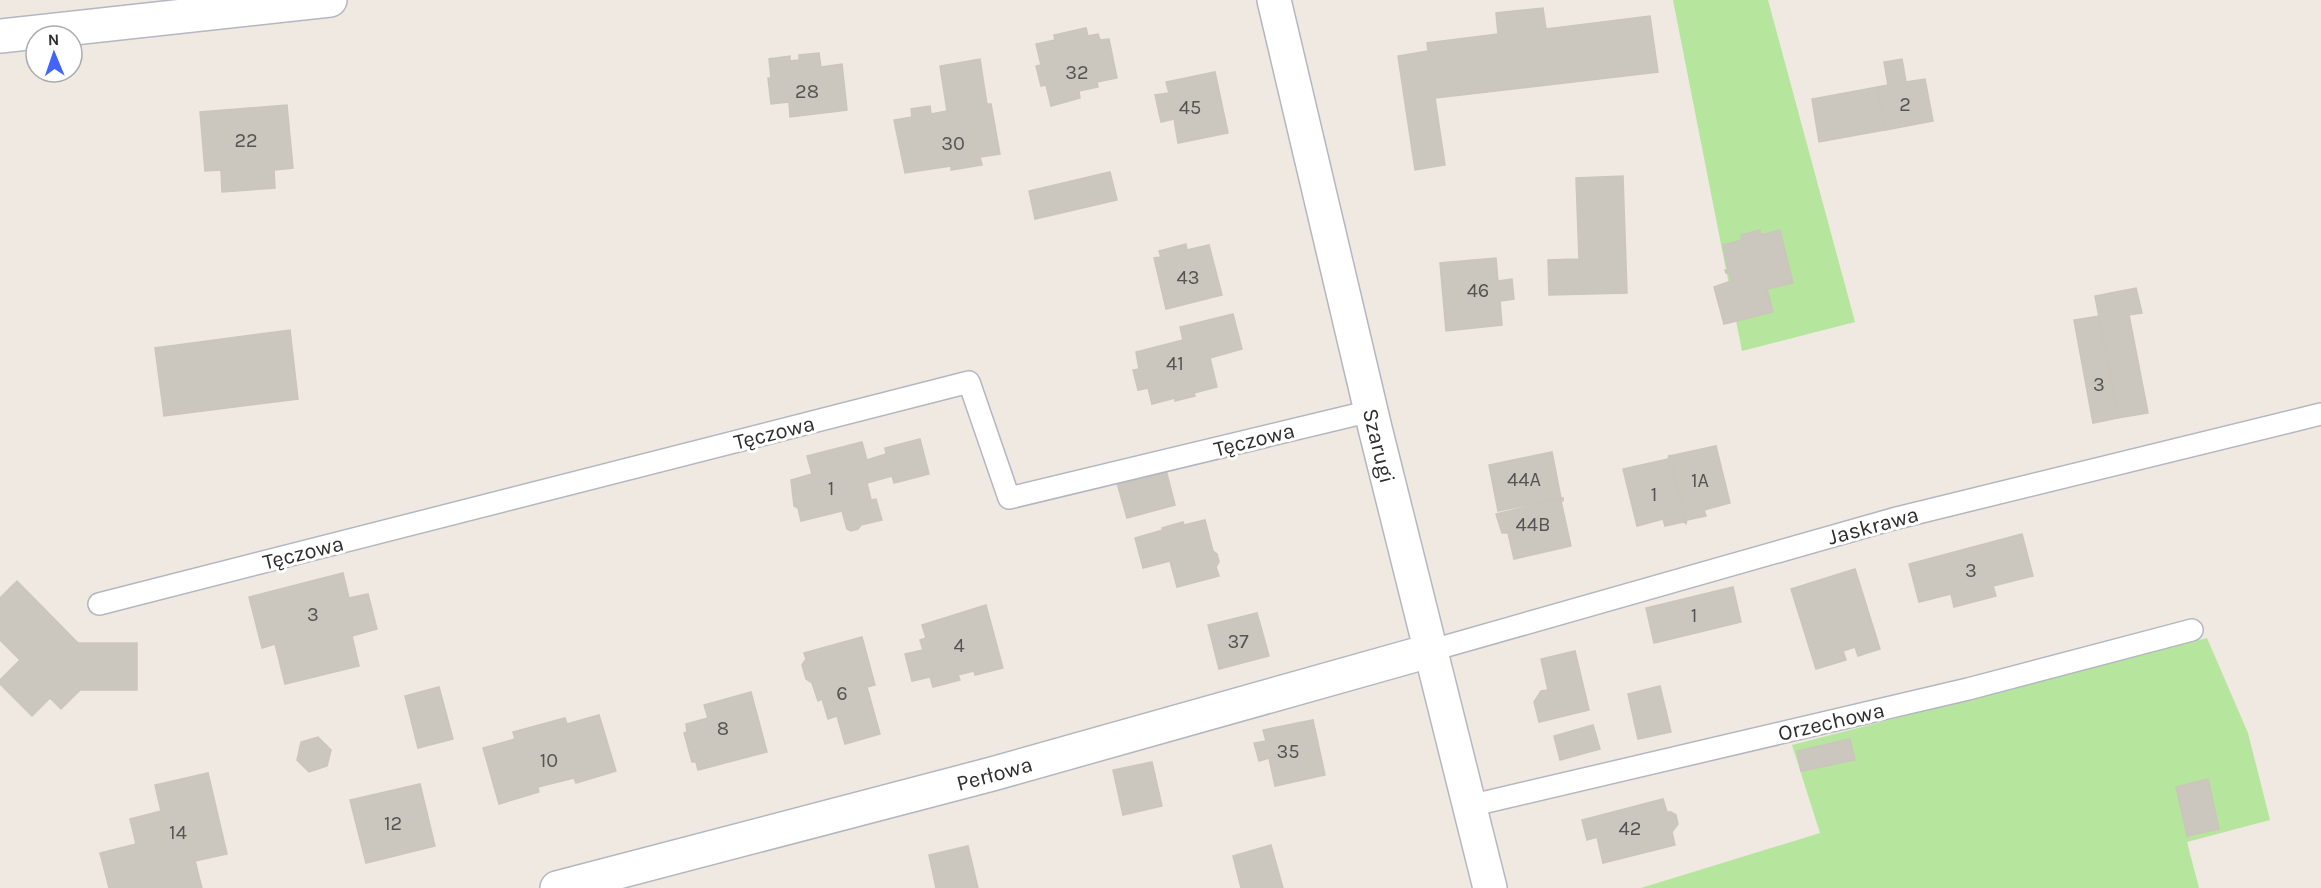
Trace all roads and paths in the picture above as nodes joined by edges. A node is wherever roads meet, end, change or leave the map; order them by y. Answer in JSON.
{"nodes":[{"id":1,"x":330,"y":0,"type":"edge"},
{"id":2,"x":1274,"y":0,"type":"edge"},
{"id":3,"x":0,"y":36,"type":"edge"},
{"id":4,"x":1371,"y":411,"type":"junction"},
{"id":5,"x":2321,"y":414,"type":"edge"},
{"id":6,"x":99,"y":604,"type":"dead end"},
{"id":7,"x":2192,"y":630,"type":"dead end"},
{"id":8,"x":1429,"y":651,"type":"junction"},
{"id":9,"x":1469,"y":806,"type":"junction"},
{"id":10,"x":557,"y":888,"type":"edge"},
{"id":11,"x":1490,"y":888,"type":"edge"}],
"edges":[{"from":1,"to":3,"type":"street"},
{"from":2,"to":4,"type":"street","name":"Szarugi"},
{"from":4,"to":6,"type":"lane","name":"Tęczowa"},
{"from":4,"to":8,"type":"street","name":"Szarugi"},
{"from":5,"to":8,"type":"lane","name":"Jaskrawa"},
{"from":7,"to":9,"type":"lane","name":"Orzechowa"},
{"from":8,"to":9,"type":"street","name":"Szarugi"},
{"from":8,"to":10,"type":"street","name":"Perłowa"},
{"from":9,"to":11,"type":"street","name":"Szarugi"}]}
